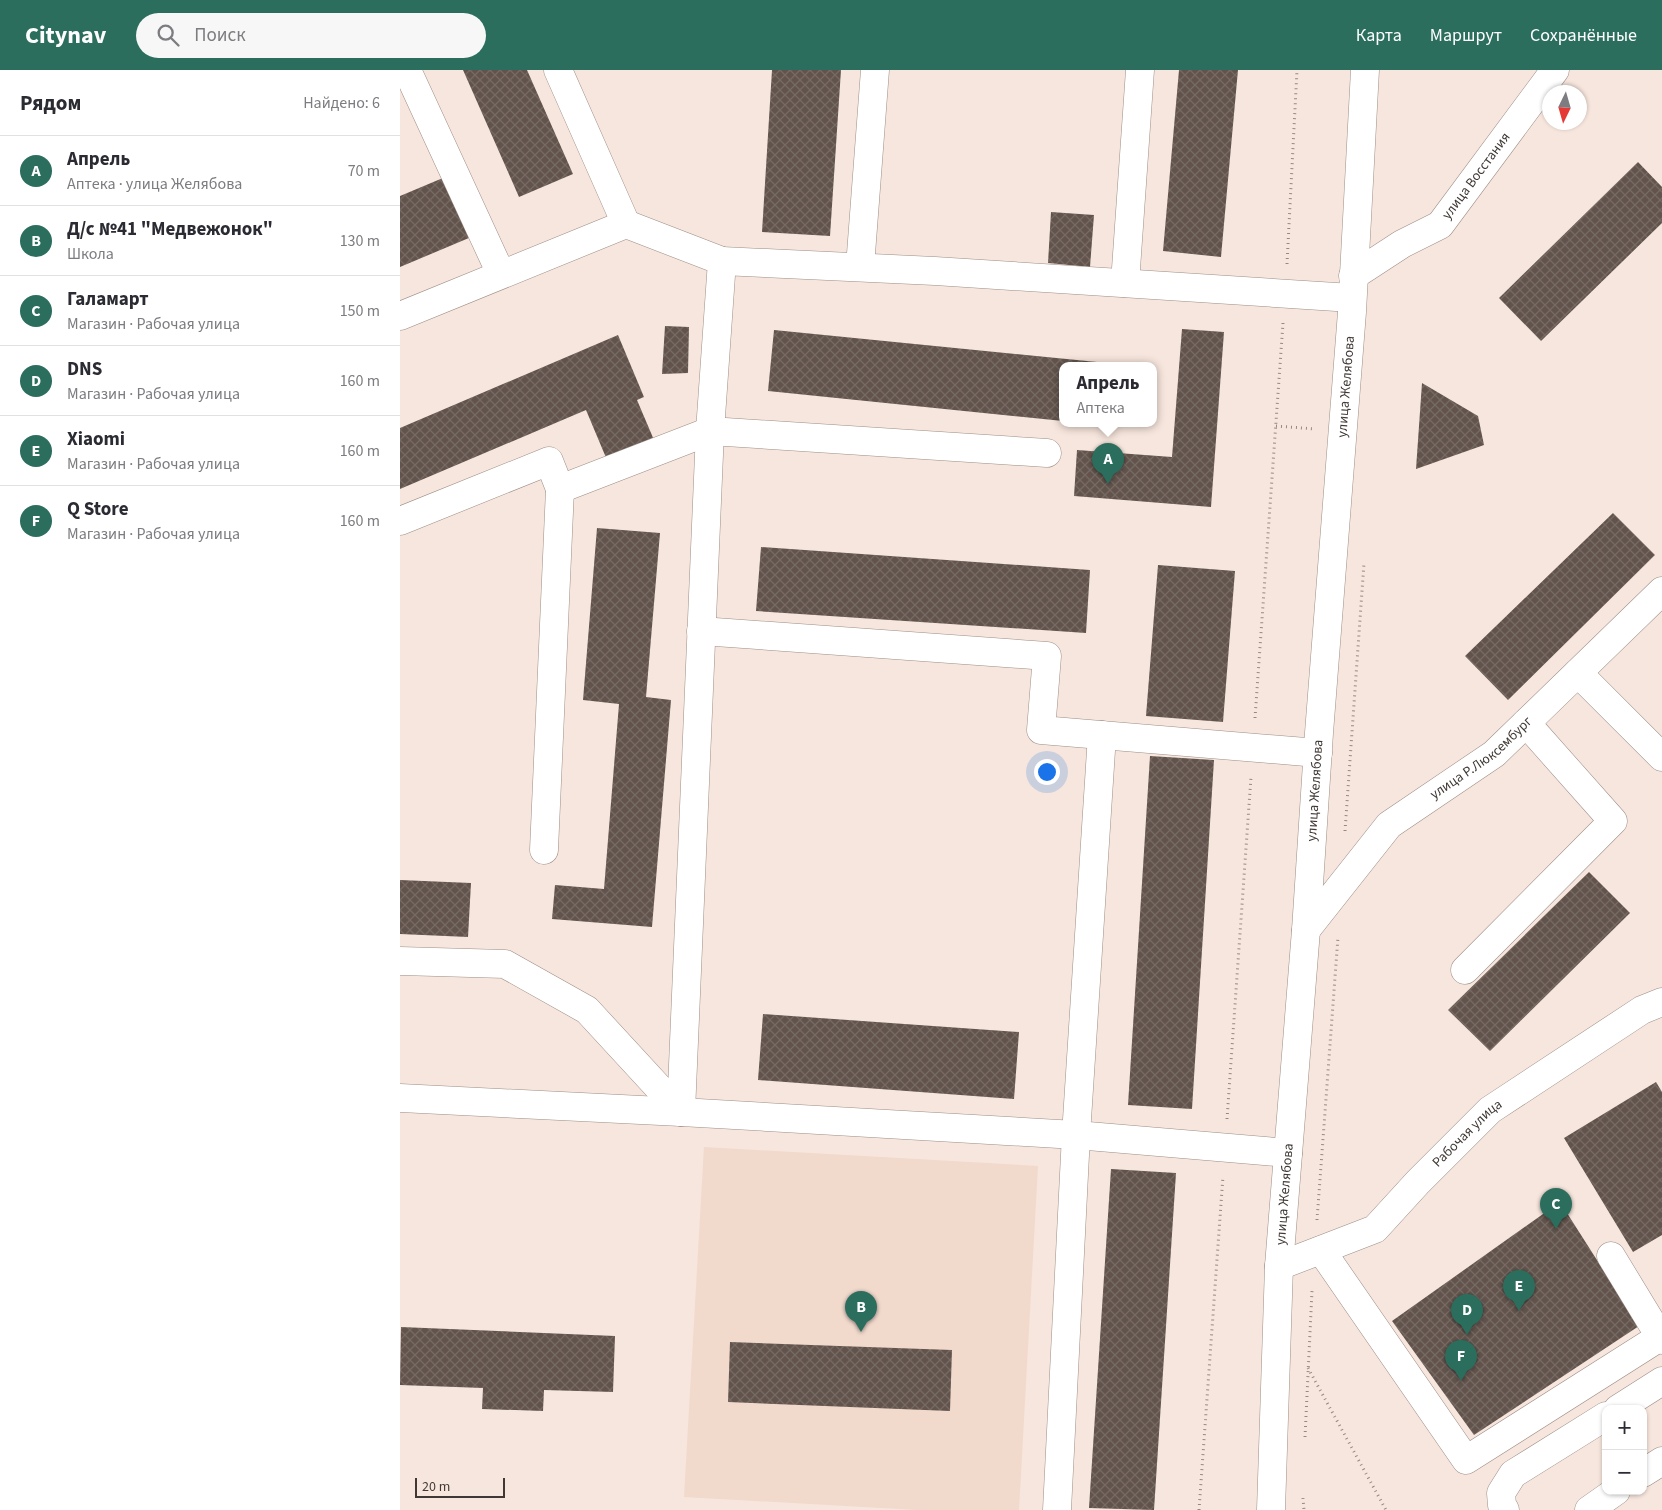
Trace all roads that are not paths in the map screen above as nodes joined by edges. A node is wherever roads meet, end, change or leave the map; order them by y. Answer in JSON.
{"nodes":[{"id":1,"x":406,"y":70,"type":"edge"},
{"id":2,"x":558,"y":70,"type":"edge"},
{"id":3,"x":875,"y":70,"type":"edge"},
{"id":4,"x":1140,"y":70,"type":"edge"},
{"id":5,"x":1365,"y":70,"type":"edge"},
{"id":6,"x":1554,"y":70,"type":"edge"},
{"id":7,"x":626,"y":224,"type":"junction"},
{"id":8,"x":722,"y":261,"type":"junction"},
{"id":9,"x":860,"y":268,"type":"junction"},
{"id":10,"x":501,"y":274,"type":"junction"},
{"id":11,"x":1125,"y":283,"type":"junction"},
{"id":12,"x":1352,"y":287,"type":"junction"},
{"id":13,"x":400,"y":316,"type":"edge"},
{"id":14,"x":710,"y":431,"type":"junction"},
{"id":15,"x":1048,"y":453,"type":"dead end"},
{"id":16,"x":560,"y":489,"type":"junction"},
{"id":17,"x":400,"y":521,"type":"edge"},
{"id":18,"x":1662,"y":591,"type":"edge"},
{"id":19,"x":701,"y":631,"type":"junction"},
{"id":20,"x":1578,"y":673,"type":"junction"},
{"id":21,"x":1526,"y":723,"type":"junction"},
{"id":22,"x":1102,"y":735,"type":"junction"},
{"id":23,"x":1318,"y":753,"type":"junction"},
{"id":24,"x":1662,"y":757,"type":"edge"},
{"id":25,"x":544,"y":850,"type":"dead end"},
{"id":26,"x":1306,"y":930,"type":"junction"},
{"id":27,"x":400,"y":961,"type":"edge"},
{"id":28,"x":1465,"y":970,"type":"dead end"},
{"id":29,"x":1662,"y":1002,"type":"edge"},
{"id":30,"x":400,"y":1098,"type":"edge"},
{"id":31,"x":681,"y":1112,"type":"junction"},
{"id":32,"x":1076,"y":1135,"type":"junction"},
{"id":33,"x":1288,"y":1153,"type":"junction"},
{"id":34,"x":1318,"y":1251,"type":"junction"},
{"id":35,"x":1611,"y":1256,"type":"dead end"},
{"id":36,"x":1279,"y":1266,"type":"junction"},
{"id":37,"x":1661,"y":1338,"type":"edge"},
{"id":38,"x":1662,"y":1381,"type":"edge"},
{"id":39,"x":1624,"y":1405,"type":"edge"},
{"id":40,"x":1602,"y":1418,"type":"edge"},
{"id":41,"x":1662,"y":1461,"type":"edge"},
{"id":42,"x":1647,"y":1470,"type":"edge"},
{"id":43,"x":1610,"y":1495,"type":"edge"},
{"id":44,"x":1056,"y":1510,"type":"edge"},
{"id":45,"x":1271,"y":1510,"type":"edge"},
{"id":46,"x":1505,"y":1510,"type":"edge"},
{"id":47,"x":1588,"y":1510,"type":"edge"}],
"edges":[{"from":1,"to":10,"type":"street"},
{"from":2,"to":7,"type":"street"},
{"from":3,"to":9,"type":"street"},
{"from":4,"to":11,"type":"street"},
{"from":5,"to":12,"type":"street","name":"улица Желябова"},
{"from":6,"to":12,"type":"street","name":"улица Восстания"},
{"from":7,"to":8,"type":"street"},
{"from":7,"to":10,"type":"street"},
{"from":8,"to":9,"type":"street"},
{"from":8,"to":14,"type":"street"},
{"from":9,"to":11,"type":"street"},
{"from":10,"to":13,"type":"street"},
{"from":11,"to":12,"type":"street"},
{"from":12,"to":23,"type":"street","name":"улица Желябова"},
{"from":14,"to":15,"type":"street"},
{"from":14,"to":16,"type":"street"},
{"from":14,"to":19,"type":"street"},
{"from":16,"to":17,"type":"street"},
{"from":16,"to":25,"type":"street"},
{"from":18,"to":20,"type":"street","name":"улица Р.Люксембург"},
{"from":19,"to":22,"type":"street"},
{"from":19,"to":31,"type":"street"},
{"from":20,"to":21,"type":"street","name":"улица Р.Люксембург"},
{"from":20,"to":24,"type":"street"},
{"from":21,"to":26,"type":"street","name":"улица Р.Люксембург"},
{"from":21,"to":28,"type":"street"},
{"from":22,"to":23,"type":"street"},
{"from":22,"to":32,"type":"street"},
{"from":23,"to":26,"type":"street","name":"улица Желябова"},
{"from":26,"to":33,"type":"street","name":"улица Желябова"},
{"from":27,"to":31,"type":"street"},
{"from":29,"to":34,"type":"street","name":"Рабочая улица"},
{"from":30,"to":31,"type":"street"},
{"from":31,"to":32,"type":"street"},
{"from":32,"to":33,"type":"street"},
{"from":32,"to":44,"type":"street"},
{"from":33,"to":36,"type":"street","name":"улица Желябова"},
{"from":34,"to":36,"type":"street","name":"Рабочая улица"},
{"from":34,"to":37,"type":"street"},
{"from":35,"to":37,"type":"street"},
{"from":36,"to":45,"type":"street","name":"улица Желябова"},
{"from":38,"to":39,"type":"street"},
{"from":40,"to":46,"type":"street"},
{"from":41,"to":42,"type":"street"},
{"from":43,"to":47,"type":"street"}]}
